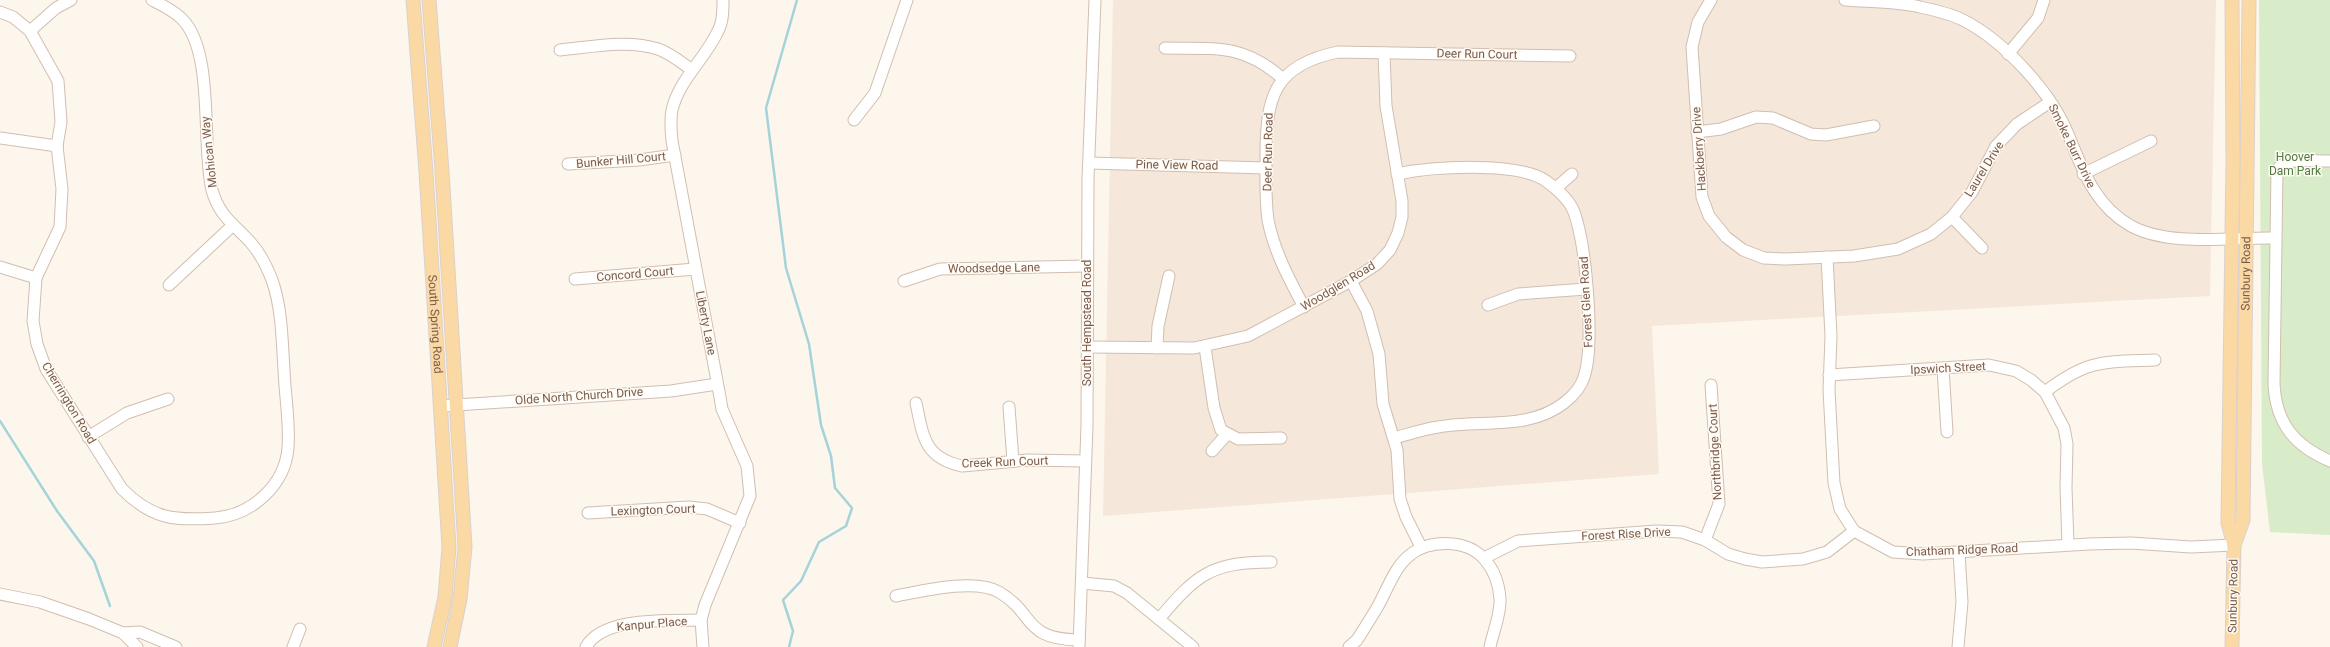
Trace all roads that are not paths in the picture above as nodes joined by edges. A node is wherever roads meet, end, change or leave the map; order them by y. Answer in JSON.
{"nodes":[{"id":1,"x":71,"y":0,"type":"edge"},
{"id":2,"x":152,"y":0,"type":"edge"},
{"id":3,"x":413,"y":0,"type":"edge"},
{"id":4,"x":429,"y":0,"type":"edge"},
{"id":5,"x":723,"y":0,"type":"edge"},
{"id":6,"x":907,"y":0,"type":"edge"},
{"id":7,"x":1095,"y":0,"type":"edge"},
{"id":8,"x":1711,"y":0,"type":"edge"},
{"id":9,"x":1845,"y":0,"type":"edge"},
{"id":10,"x":2044,"y":0,"type":"edge"},
{"id":11,"x":2232,"y":0,"type":"edge"},
{"id":12,"x":2249,"y":0,"type":"edge"},
{"id":13,"x":0,"y":12,"type":"edge"},
{"id":14,"x":30,"y":31,"type":"junction"},
{"id":15,"x":1165,"y":48,"type":"dead end"},
{"id":16,"x":560,"y":50,"type":"dead end"},
{"id":17,"x":1384,"y":53,"type":"junction"},
{"id":18,"x":2008,"y":54,"type":"junction"},
{"id":19,"x":1570,"y":56,"type":"dead end"},
{"id":20,"x":692,"y":70,"type":"junction"},
{"id":21,"x":1283,"y":79,"type":"junction"},
{"id":22,"x":2050,"y":102,"type":"junction"},
{"id":23,"x":437,"y":105,"type":"junction"},
{"id":24,"x":422,"y":106,"type":"junction"},
{"id":25,"x":854,"y":120,"type":"dead end"},
{"id":26,"x":1874,"y":126,"type":"dead end"},
{"id":27,"x":1697,"y":132,"type":"junction"},
{"id":28,"x":0,"y":138,"type":"edge"},
{"id":29,"x":2152,"y":142,"type":"dead end"},
{"id":30,"x":2233,"y":144,"type":"junction"},
{"id":31,"x":57,"y":146,"type":"junction"},
{"id":32,"x":675,"y":155,"type":"junction"},
{"id":33,"x":2330,"y":161,"type":"edge"},
{"id":34,"x":1089,"y":163,"type":"junction"},
{"id":35,"x":568,"y":164,"type":"dead end"},
{"id":36,"x":1266,"y":168,"type":"junction"},
{"id":37,"x":1397,"y":174,"type":"junction"},
{"id":38,"x":1572,"y":174,"type":"dead end"},
{"id":39,"x":2083,"y":174,"type":"junction"},
{"id":40,"x":1556,"y":188,"type":"junction"},
{"id":41,"x":1952,"y":217,"type":"junction"},
{"id":42,"x":232,"y":226,"type":"junction"},
{"id":43,"x":2232,"y":238,"type":"junction"},
{"id":44,"x":2247,"y":238,"type":"junction"},
{"id":45,"x":2275,"y":238,"type":"junction"},
{"id":46,"x":1982,"y":248,"type":"dead end"},
{"id":47,"x":1827,"y":257,"type":"junction"},
{"id":48,"x":1087,"y":266,"type":"junction"},
{"id":49,"x":0,"y":267,"type":"edge"},
{"id":50,"x":695,"y":269,"type":"junction"},
{"id":51,"x":1169,"y":276,"type":"dead end"},
{"id":52,"x":36,"y":278,"type":"junction"},
{"id":53,"x":575,"y":279,"type":"dead end"},
{"id":54,"x":1351,"y":280,"type":"junction"},
{"id":55,"x":904,"y":281,"type":"dead end"},
{"id":56,"x":169,"y":284,"type":"dead end"},
{"id":57,"x":1586,"y":289,"type":"junction"},
{"id":58,"x":1488,"y":305,"type":"dead end"},
{"id":59,"x":1304,"y":307,"type":"junction"},
{"id":60,"x":2247,"y":315,"type":"junction"},
{"id":61,"x":1087,"y":347,"type":"junction"},
{"id":62,"x":1205,"y":347,"type":"junction"},
{"id":63,"x":1157,"y":348,"type":"junction"},
{"id":64,"x":2155,"y":360,"type":"dead end"},
{"id":65,"x":1942,"y":368,"type":"junction"},
{"id":66,"x":1829,"y":375,"type":"junction"},
{"id":67,"x":717,"y":384,"type":"junction"},
{"id":68,"x":1711,"y":385,"type":"dead end"},
{"id":69,"x":2045,"y":392,"type":"junction"},
{"id":70,"x":168,"y":400,"type":"dead end"},
{"id":71,"x":916,"y":403,"type":"dead end"},
{"id":72,"x":456,"y":405,"type":"junction"},
{"id":73,"x":441,"y":406,"type":"junction"},
{"id":74,"x":1009,"y":407,"type":"dead end"},
{"id":75,"x":1947,"y":432,"type":"dead end"},
{"id":76,"x":1227,"y":434,"type":"junction"},
{"id":77,"x":88,"y":437,"type":"junction"},
{"id":78,"x":1281,"y":438,"type":"dead end"},
{"id":79,"x":1394,"y":438,"type":"junction"},
{"id":80,"x":1212,"y":451,"type":"dead end"},
{"id":81,"x":1012,"y":461,"type":"junction"},
{"id":82,"x":1086,"y":461,"type":"junction"},
{"id":83,"x":2330,"y":461,"type":"edge"},
{"id":84,"x":268,"y":493,"type":"joint"},
{"id":85,"x":588,"y":513,"type":"dead end"},
{"id":86,"x":740,"y":523,"type":"junction"},
{"id":87,"x":1854,"y":531,"type":"junction"},
{"id":88,"x":1705,"y":540,"type":"junction"},
{"id":89,"x":2068,"y":544,"type":"junction"},
{"id":90,"x":2234,"y":545,"type":"junction"},
{"id":91,"x":1421,"y":548,"type":"junction"},
{"id":92,"x":1959,"y":552,"type":"junction"},
{"id":93,"x":1484,"y":558,"type":"junction"},
{"id":94,"x":1271,"y":562,"type":"dead end"},
{"id":95,"x":1082,"y":583,"type":"junction"},
{"id":96,"x":0,"y":594,"type":"edge"},
{"id":97,"x":896,"y":596,"type":"dead end"},
{"id":98,"x":1159,"y":619,"type":"junction"},
{"id":99,"x":701,"y":620,"type":"junction"},
{"id":100,"x":300,"y":629,"type":"dead end"},
{"id":101,"x":123,"y":633,"type":"junction"},
{"id":102,"x":1079,"y":643,"type":"edge"},
{"id":103,"x":137,"y":647,"type":"edge"},
{"id":104,"x":176,"y":647,"type":"edge"},
{"id":105,"x":293,"y":647,"type":"edge"},
{"id":106,"x":434,"y":647,"type":"edge"},
{"id":107,"x":450,"y":647,"type":"edge"},
{"id":108,"x":586,"y":647,"type":"edge"},
{"id":109,"x":703,"y":647,"type":"edge"},
{"id":110,"x":1193,"y":647,"type":"edge"},
{"id":111,"x":1349,"y":647,"type":"edge"},
{"id":112,"x":1490,"y":647,"type":"edge"},
{"id":113,"x":1958,"y":647,"type":"edge"},
{"id":114,"x":2232,"y":647,"type":"edge"}],
"edges":[{"from":1,"to":14,"type":"street"},
{"from":2,"to":42,"type":"street","name":"Mohican Way"},
{"from":3,"to":24,"type":"main road","name":"South Spring Road"},
{"from":4,"to":23,"type":"main road","name":"South Spring Road"},
{"from":5,"to":20,"type":"street","name":"Liberty Lane"},
{"from":6,"to":25,"type":"street"},
{"from":7,"to":34,"type":"street","name":"South Hempstead Road"},
{"from":8,"to":27,"type":"street","name":"Hackberry Drive"},
{"from":9,"to":18,"type":"street","name":"Smoke Burr Drive"},
{"from":10,"to":18,"type":"street"},
{"from":11,"to":30,"type":"main road","name":"Sunbury Road"},
{"from":12,"to":44,"type":"main road","name":"Sunbury Road"},
{"from":13,"to":14,"type":"street","name":"Cherrington Road"},
{"from":14,"to":31,"type":"street","name":"Cherrington Road"},
{"from":15,"to":21,"type":"street"},
{"from":16,"to":20,"type":"street"},
{"from":17,"to":19,"type":"street","name":"Deer Run Court"},
{"from":17,"to":21,"type":"street","name":"Deer Run Road"},
{"from":17,"to":37,"type":"street","name":"Woodglen Road"},
{"from":18,"to":22,"type":"street","name":"Smoke Burr Drive"},
{"from":20,"to":32,"type":"street","name":"Liberty Lane"},
{"from":21,"to":36,"type":"street","name":"Deer Run Road"},
{"from":22,"to":39,"type":"street","name":"Smoke Burr Drive"},
{"from":22,"to":41,"type":"street","name":"Laurel Drive"},
{"from":23,"to":24,"type":"main road"},
{"from":23,"to":72,"type":"main road","name":"South Spring Road"},
{"from":24,"to":73,"type":"main road","name":"South Spring Road"},
{"from":26,"to":27,"type":"street"},
{"from":27,"to":47,"type":"street","name":"Hackberry Drive"},
{"from":28,"to":31,"type":"street"},
{"from":29,"to":39,"type":"street"},
{"from":30,"to":43,"type":"main road","name":"Sunbury Road"},
{"from":30,"to":44,"type":"main road"},
{"from":31,"to":52,"type":"street","name":"Cherrington Road"},
{"from":32,"to":35,"type":"street","name":"Bunker Hill Court"},
{"from":32,"to":50,"type":"street","name":"Liberty Lane"},
{"from":33,"to":45,"type":"street"},
{"from":34,"to":36,"type":"street","name":"Pine View Road"},
{"from":34,"to":48,"type":"street","name":"South Hempstead Road"},
{"from":36,"to":59,"type":"street","name":"Deer Run Road"},
{"from":37,"to":40,"type":"street","name":"Forest Glen Road"},
{"from":37,"to":54,"type":"street","name":"Woodglen Road"},
{"from":38,"to":40,"type":"street"},
{"from":39,"to":43,"type":"street","name":"Smoke Burr Drive"},
{"from":40,"to":57,"type":"street","name":"Forest Glen Road"},
{"from":41,"to":46,"type":"street"},
{"from":41,"to":47,"type":"street","name":"Laurel Drive"},
{"from":42,"to":56,"type":"street"},
{"from":42,"to":84,"type":"street","name":"Mohican Way"},
{"from":43,"to":44,"type":"street","name":"Smoke Burr Drive"},
{"from":43,"to":60,"type":"main road"},
{"from":43,"to":90,"type":"main road","name":"Sunbury Road"},
{"from":44,"to":45,"type":"street","name":"Smoke Burr Drive"},
{"from":44,"to":60,"type":"main road","name":"Sunbury Road"},
{"from":45,"to":83,"type":"street"},
{"from":47,"to":66,"type":"street","name":"Chatham Ridge Road"},
{"from":48,"to":55,"type":"street","name":"Woodsedge Lane"},
{"from":48,"to":61,"type":"street","name":"South Hempstead Road"},
{"from":49,"to":52,"type":"street"},
{"from":50,"to":53,"type":"street","name":"Concord Court"},
{"from":50,"to":67,"type":"street","name":"Liberty Lane"},
{"from":51,"to":63,"type":"street"},
{"from":52,"to":77,"type":"street","name":"Cherrington Road"},
{"from":54,"to":59,"type":"street","name":"Woodglen Road"},
{"from":54,"to":79,"type":"street"},
{"from":57,"to":58,"type":"street"},
{"from":57,"to":79,"type":"street","name":"Forest Glen Road"},
{"from":59,"to":62,"type":"street","name":"Woodglen Road"},
{"from":60,"to":90,"type":"main road","name":"Sunbury Road"},
{"from":61,"to":63,"type":"street","name":"Woodglen Road"},
{"from":61,"to":82,"type":"street","name":"South Hempstead Road"},
{"from":62,"to":63,"type":"street","name":"Woodglen Road"},
{"from":62,"to":76,"type":"street"},
{"from":64,"to":69,"type":"street"},
{"from":65,"to":66,"type":"street","name":"Ipswich Street"},
{"from":65,"to":69,"type":"street","name":"Ipswich Street"},
{"from":65,"to":75,"type":"street"},
{"from":66,"to":87,"type":"street","name":"Chatham Ridge Road"},
{"from":67,"to":72,"type":"street","name":"Olde North Church Drive"},
{"from":67,"to":86,"type":"street","name":"Liberty Lane"},
{"from":68,"to":88,"type":"street","name":"Northbridge Court"},
{"from":69,"to":89,"type":"street","name":"Ipswich Street"},
{"from":70,"to":77,"type":"street"},
{"from":71,"to":81,"type":"street","name":"Creek Run Court"},
{"from":72,"to":73,"type":"street","name":"Olde North Church Drive"},
{"from":72,"to":107,"type":"main road","name":"South Spring Road"},
{"from":73,"to":106,"type":"main road","name":"South Spring Road"},
{"from":74,"to":81,"type":"street"},
{"from":76,"to":78,"type":"street"},
{"from":76,"to":80,"type":"street"},
{"from":77,"to":84,"type":"street","name":"Cherrington Road"},
{"from":79,"to":91,"type":"street"},
{"from":81,"to":82,"type":"street","name":"Creek Run Court"},
{"from":82,"to":95,"type":"street","name":"South Hempstead Road"},
{"from":85,"to":86,"type":"street","name":"Lexington Court"},
{"from":86,"to":99,"type":"street","name":"Liberty Lane"},
{"from":87,"to":88,"type":"street","name":"Forest Rise Drive"},
{"from":87,"to":92,"type":"street","name":"Chatham Ridge Road"},
{"from":88,"to":93,"type":"street","name":"Forest Rise Drive"},
{"from":89,"to":90,"type":"street","name":"Chatham Ridge Road"},
{"from":89,"to":92,"type":"street","name":"Chatham Ridge Road"},
{"from":90,"to":114,"type":"main road","name":"Sunbury Road"},
{"from":91,"to":93,"type":"street"},
{"from":91,"to":111,"type":"street"},
{"from":92,"to":113,"type":"street"},
{"from":93,"to":112,"type":"street"},
{"from":94,"to":98,"type":"street"},
{"from":95,"to":98,"type":"street"},
{"from":95,"to":102,"type":"street","name":"South Hempstead Road"},
{"from":96,"to":101,"type":"street"},
{"from":97,"to":102,"type":"street"},
{"from":98,"to":110,"type":"street"},
{"from":99,"to":108,"type":"street","name":"Kanpur Place"},
{"from":99,"to":109,"type":"street","name":"Liberty Lane"},
{"from":100,"to":105,"type":"street"},
{"from":101,"to":103,"type":"street"},
{"from":101,"to":104,"type":"street"}]}
